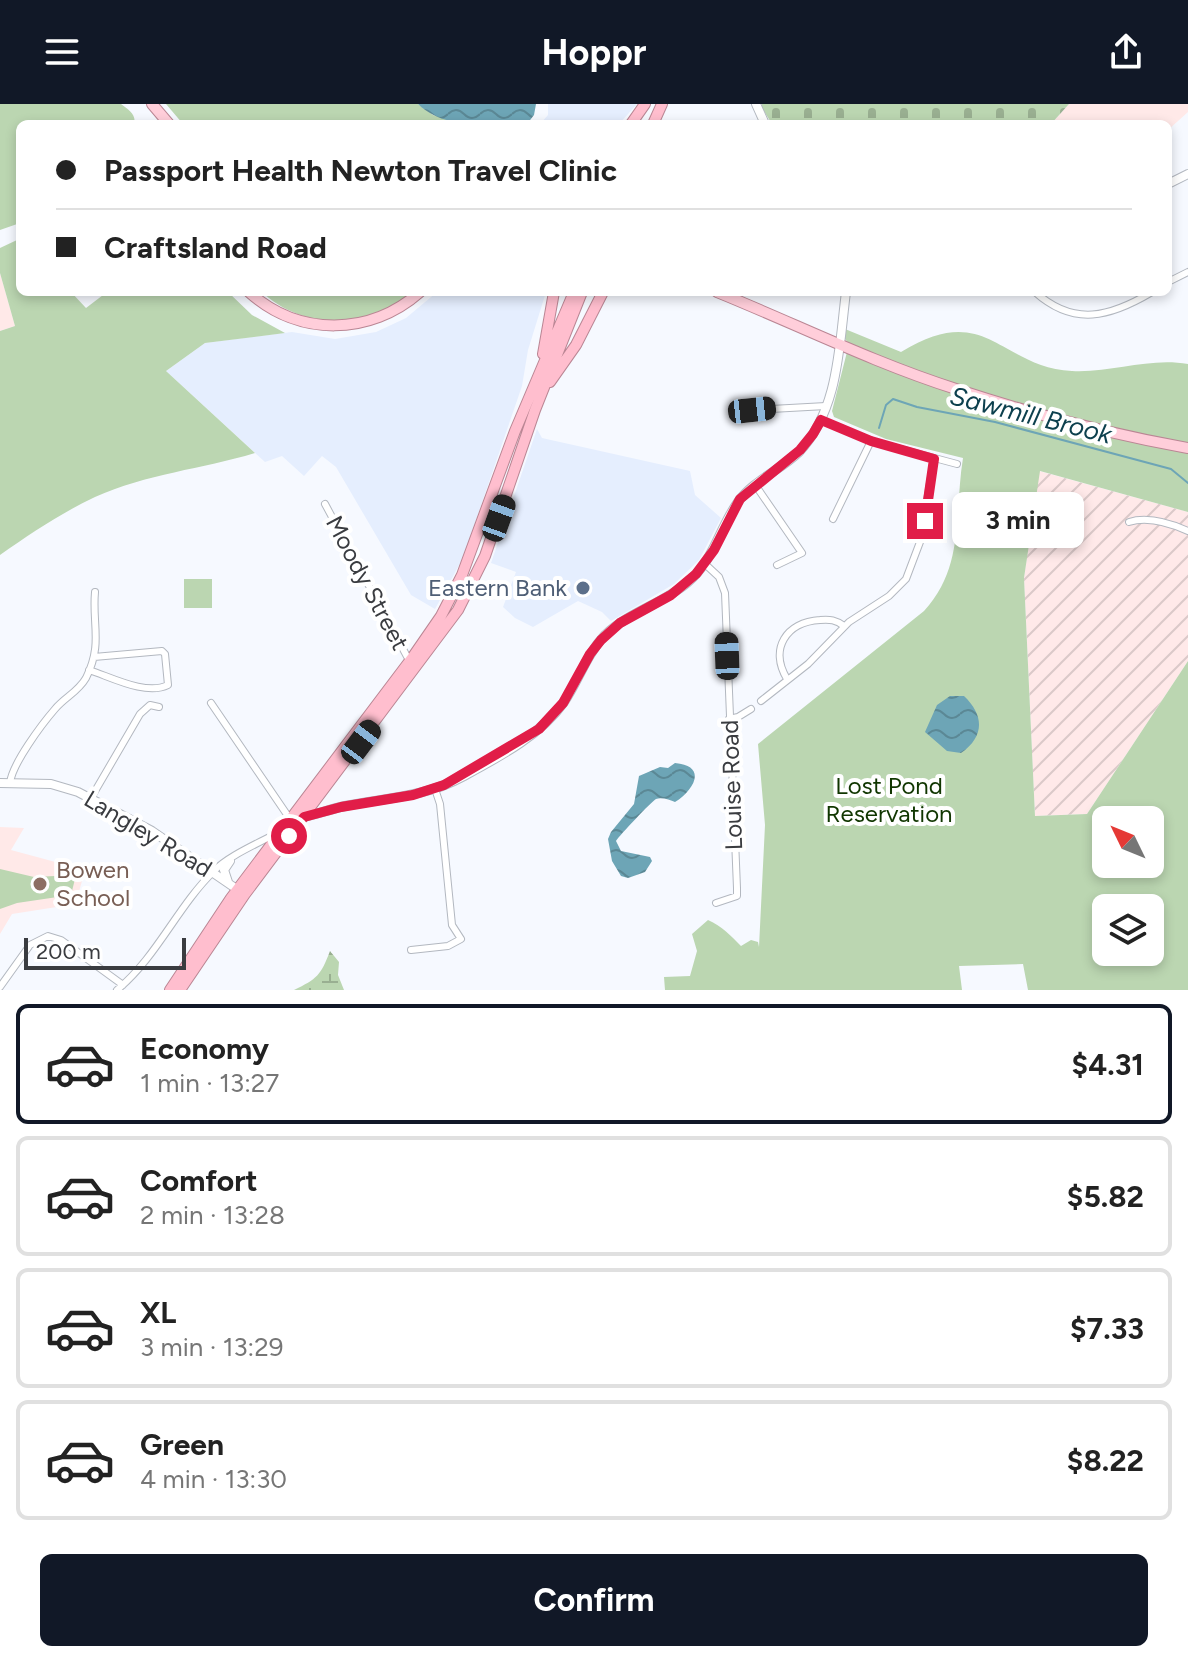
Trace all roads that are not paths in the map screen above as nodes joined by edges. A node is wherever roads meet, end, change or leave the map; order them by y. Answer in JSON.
{"nodes":[{"id":1,"x":152,"y":104,"type":"edge"},
{"id":2,"x":647,"y":104,"type":"edge"},
{"id":3,"x":166,"y":120,"type":"edge"},
{"id":4,"x":634,"y":120,"type":"edge"},
{"id":5,"x":254,"y":296,"type":"edge"},
{"id":6,"x":415,"y":296,"type":"edge"},
{"id":7,"x":553,"y":296,"type":"edge"},
{"id":8,"x":573,"y":296,"type":"edge"},
{"id":9,"x":580,"y":296,"type":"edge"},
{"id":10,"x":601,"y":296,"type":"edge"},
{"id":11,"x":728,"y":296,"type":"edge"},
{"id":12,"x":737,"y":296,"type":"edge"},
{"id":13,"x":846,"y":296,"type":"edge"},
{"id":14,"x":1041,"y":296,"type":"edge"},
{"id":15,"x":1145,"y":296,"type":"edge"},
{"id":16,"x":747,"y":303,"type":"junction"},
{"id":17,"x":840,"y":345,"type":"junction"},
{"id":18,"x":537,"y":392,"type":"junction"},
{"id":19,"x":826,"y":406,"type":"junction"},
{"id":20,"x":752,"y":410,"type":"dead end"},
{"id":21,"x":821,"y":420,"type":"junction"},
{"id":22,"x":871,"y":441,"type":"junction"},
{"id":23,"x":1188,"y":448,"type":"edge"},
{"id":24,"x":934,"y":459,"type":"junction"},
{"id":25,"x":957,"y":464,"type":"dead end"},
{"id":26,"x":754,"y":487,"type":"junction"},
{"id":27,"x":325,"y":504,"type":"dead end"},
{"id":28,"x":833,"y":519,"type":"dead end"},
{"id":29,"x":1129,"y":522,"type":"dead end"},
{"id":30,"x":1188,"y":531,"type":"edge"},
{"id":31,"x":705,"y":564,"type":"junction"},
{"id":32,"x":777,"y":565,"type":"dead end"},
{"id":33,"x":95,"y":592,"type":"dead end"},
{"id":34,"x":844,"y":626,"type":"junction"},
{"id":35,"x":94,"y":657,"type":"junction"},
{"id":36,"x":410,"y":662,"type":"junction"},
{"id":37,"x":89,"y":670,"type":"junction"},
{"id":38,"x":787,"y":679,"type":"junction"},
{"id":39,"x":761,"y":701,"type":"dead end"},
{"id":40,"x":211,"y":703,"type":"dead end"},
{"id":41,"x":159,"y":707,"type":"dead end"},
{"id":42,"x":751,"y":709,"type":"dead end"},
{"id":43,"x":729,"y":719,"type":"junction"},
{"id":44,"x":0,"y":783,"type":"edge"},
{"id":45,"x":10,"y":783,"type":"junction"},
{"id":46,"x":435,"y":789,"type":"junction"},
{"id":47,"x":91,"y":798,"type":"junction"},
{"id":48,"x":318,"y":798,"type":"junction"},
{"id":49,"x":341,"y":807,"type":"junction"},
{"id":50,"x":304,"y":817,"type":"junction"},
{"id":51,"x":290,"y":819,"type":"junction"},
{"id":52,"x":282,"y":830,"type":"junction"},
{"id":53,"x":230,"y":861,"type":"junction"},
{"id":54,"x":213,"y":872,"type":"junction"},
{"id":55,"x":238,"y":890,"type":"junction"},
{"id":56,"x":716,"y":903,"type":"dead end"},
{"id":57,"x":411,"y":950,"type":"dead end"},
{"id":58,"x":0,"y":987,"type":"edge"},
{"id":59,"x":120,"y":988,"type":"edge"},
{"id":60,"x":170,"y":990,"type":"edge"},
{"id":61,"x":180,"y":990,"type":"edge"}],
"edges":[{"from":1,"to":3,"type":"main road"},
{"from":2,"to":4,"type":"highway"},
{"from":5,"to":6,"type":"main road"},
{"from":7,"to":18,"type":"highway"},
{"from":8,"to":18,"type":"highway"},
{"from":9,"to":18,"type":"highway"},
{"from":10,"to":18,"type":"highway"},
{"from":11,"to":16,"type":"main road"},
{"from":12,"to":16,"type":"main road"},
{"from":13,"to":17,"type":"street"},
{"from":14,"to":15,"type":"street"},
{"from":16,"to":17,"type":"main road"},
{"from":17,"to":19,"type":"street"},
{"from":17,"to":23,"type":"main road"},
{"from":18,"to":36,"type":"highway"},
{"from":18,"to":48,"type":"highway"},
{"from":19,"to":20,"type":"street"},
{"from":19,"to":21,"type":"street"},
{"from":21,"to":22,"type":"street"},
{"from":21,"to":26,"type":"street"},
{"from":22,"to":24,"type":"street"},
{"from":22,"to":28,"type":"street"},
{"from":24,"to":25,"type":"street"},
{"from":24,"to":34,"type":"street"},
{"from":26,"to":31,"type":"street"},
{"from":26,"to":32,"type":"street"},
{"from":27,"to":36,"type":"street","name":"Moody Street"},
{"from":29,"to":30,"type":"street"},
{"from":31,"to":43,"type":"street","name":"Louise Road"},
{"from":31,"to":46,"type":"street"},
{"from":33,"to":35,"type":"street"},
{"from":34,"to":38,"type":"street"},
{"from":34,"to":38,"type":"street"},
{"from":35,"to":37,"type":"street"},
{"from":35,"to":37,"type":"street"},
{"from":36,"to":51,"type":"highway"},
{"from":37,"to":45,"type":"street"},
{"from":38,"to":39,"type":"street"},
{"from":40,"to":51,"type":"street"},
{"from":41,"to":47,"type":"street"},
{"from":42,"to":43,"type":"street"},
{"from":43,"to":56,"type":"street","name":"Louise Road"},
{"from":44,"to":45,"type":"street","name":"Langley Road"},
{"from":45,"to":47,"type":"street","name":"Langley Road"},
{"from":46,"to":49,"type":"street"},
{"from":46,"to":57,"type":"street"},
{"from":47,"to":54,"type":"street","name":"Langley Road"},
{"from":48,"to":49,"type":"street"},
{"from":48,"to":50,"type":"highway"},
{"from":49,"to":50,"type":"street"},
{"from":50,"to":55,"type":"highway"},
{"from":51,"to":52,"type":"highway"},
{"from":52,"to":53,"type":"street"},
{"from":52,"to":55,"type":"highway"},
{"from":53,"to":54,"type":"street"},
{"from":53,"to":55,"type":"street"},
{"from":54,"to":55,"type":"street","name":"Langley Road"},
{"from":54,"to":59,"type":"street"},
{"from":55,"to":60,"type":"highway"},
{"from":55,"to":61,"type":"highway"},
{"from":58,"to":59,"type":"street"}]}
